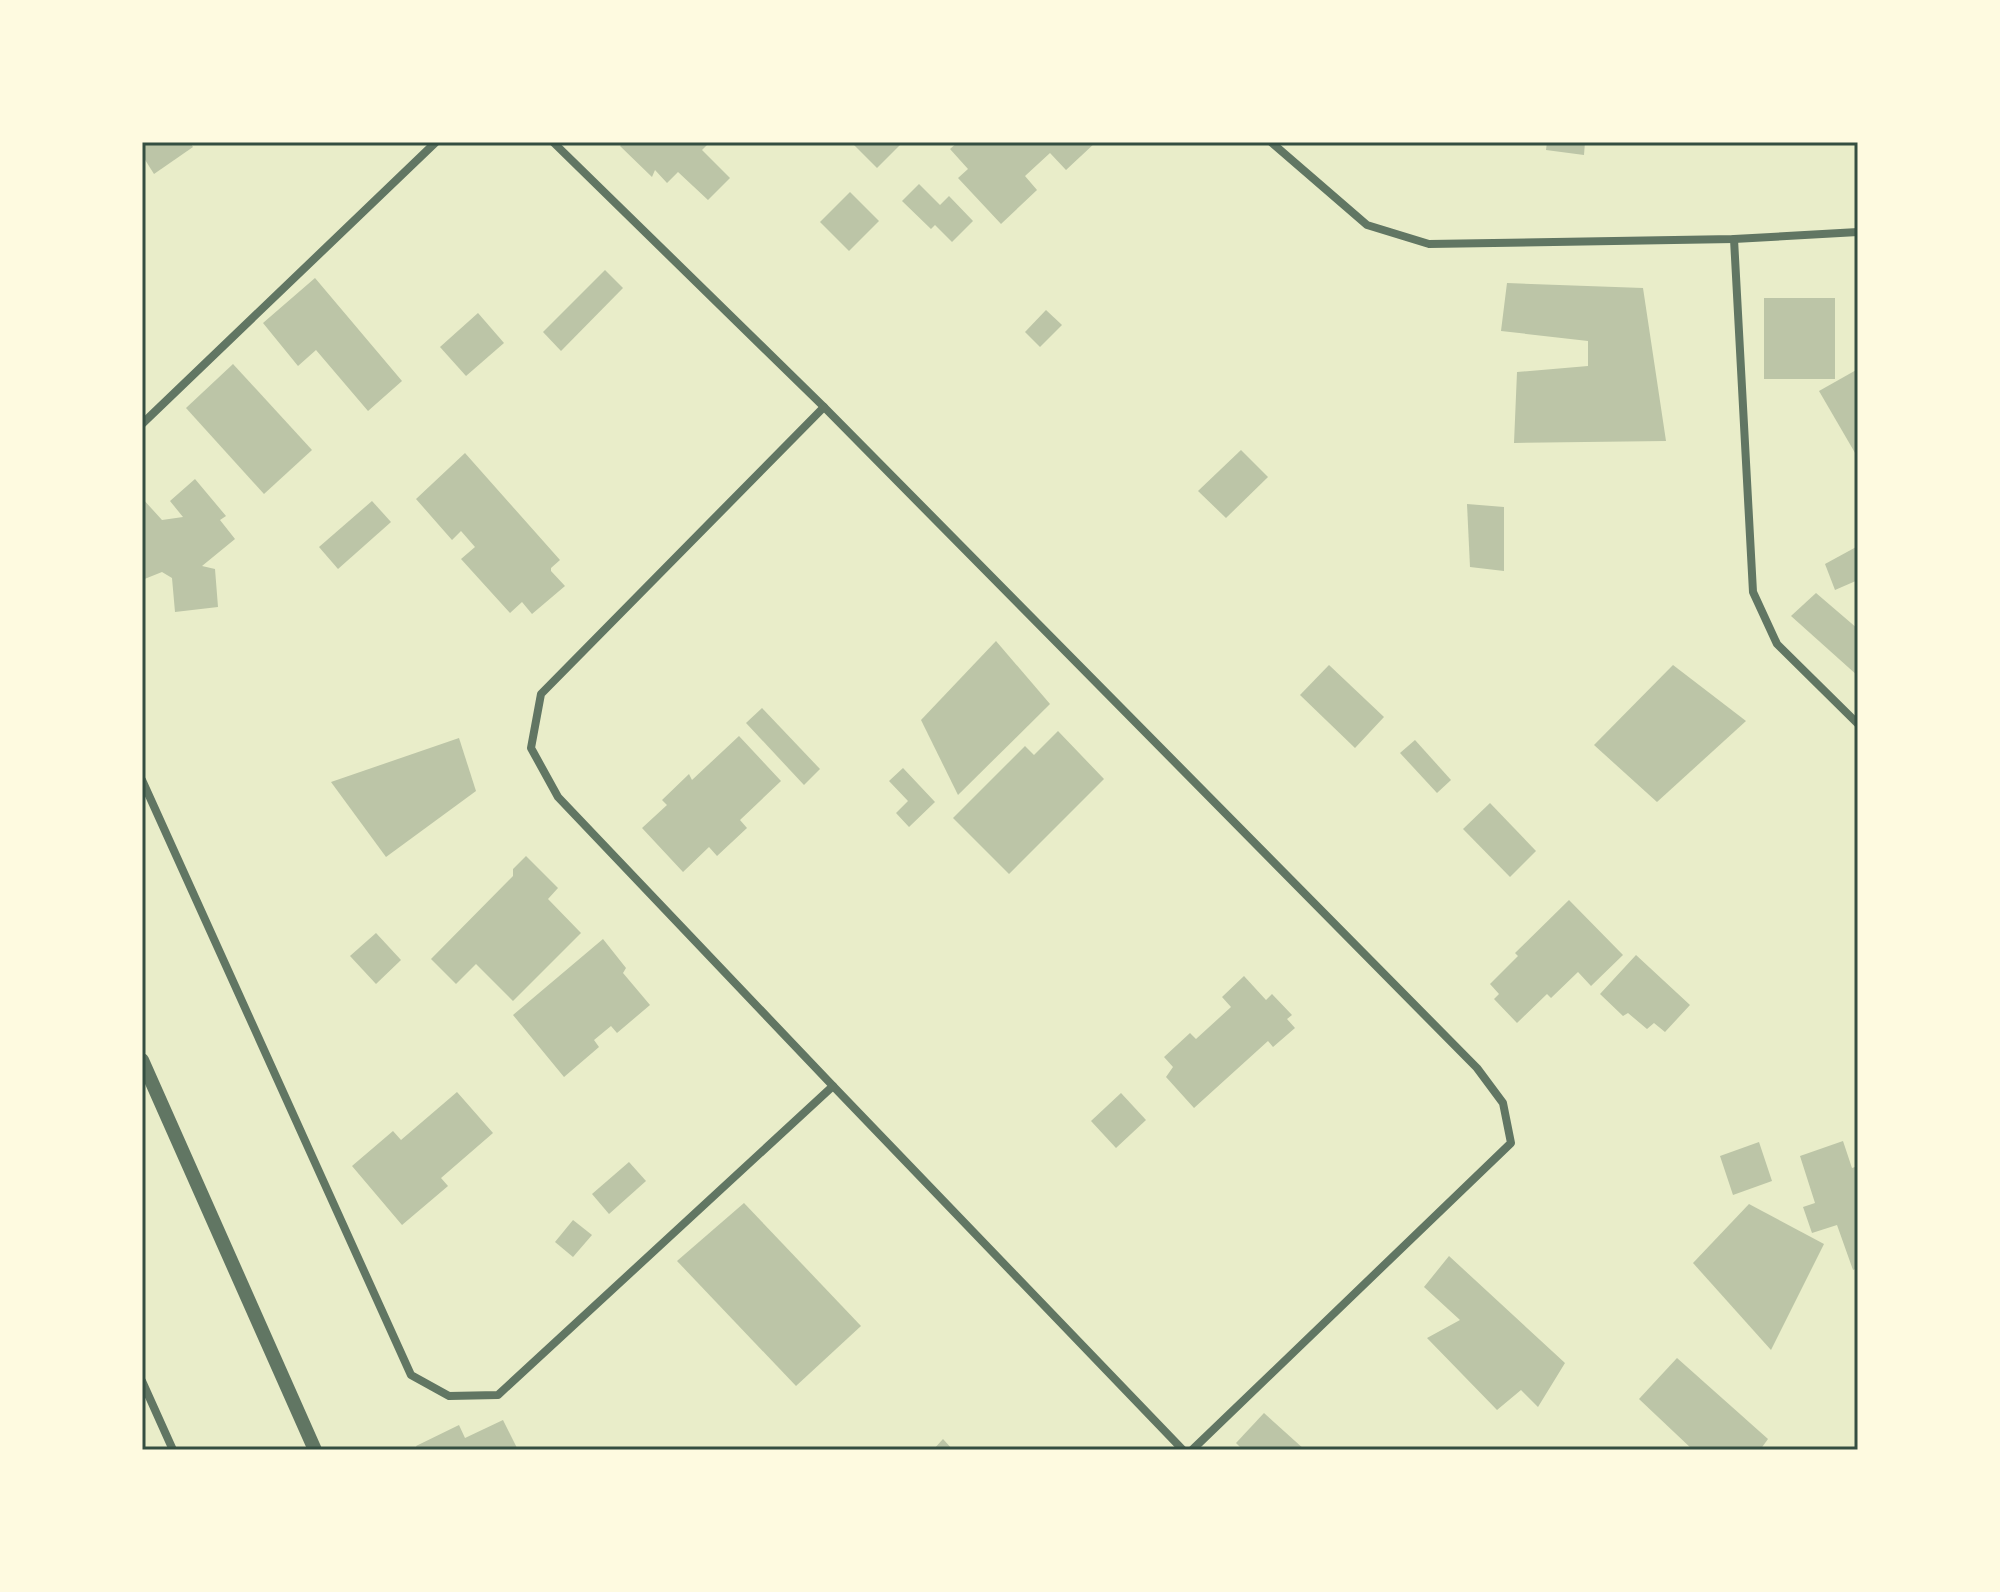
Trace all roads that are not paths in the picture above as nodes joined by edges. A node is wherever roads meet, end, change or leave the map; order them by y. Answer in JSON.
{"nodes":[{"id":1,"x":436,"y":142,"type":"edge"},
{"id":2,"x":553,"y":142,"type":"edge"},
{"id":3,"x":1271,"y":142,"type":"edge"},
{"id":4,"x":1858,"y":232,"type":"edge"},
{"id":5,"x":1734,"y":239,"type":"junction"},
{"id":6,"x":824,"y":407,"type":"junction"},
{"id":7,"x":142,"y":424,"type":"edge"},
{"id":8,"x":1858,"y":724,"type":"edge"},
{"id":9,"x":142,"y":780,"type":"edge"},
{"id":10,"x":142,"y":1060,"type":"edge"},
{"id":11,"x":833,"y":1086,"type":"junction"},
{"id":12,"x":142,"y":1381,"type":"edge"},
{"id":13,"x":173,"y":1450,"type":"edge"},
{"id":14,"x":315,"y":1450,"type":"edge"},
{"id":15,"x":1183,"y":1450,"type":"edge"},
{"id":16,"x":1192,"y":1450,"type":"edge"}],
"edges":[{"from":1,"to":7,"type":"street"},
{"from":2,"to":6,"type":"street"},
{"from":3,"to":5,"type":"street"},
{"from":4,"to":5,"type":"street"},
{"from":5,"to":8,"type":"street"},
{"from":6,"to":11,"type":"street"},
{"from":6,"to":16,"type":"street"},
{"from":9,"to":11,"type":"street"},
{"from":10,"to":14,"type":"street"},
{"from":11,"to":15,"type":"street"},
{"from":12,"to":13,"type":"street"}]}
